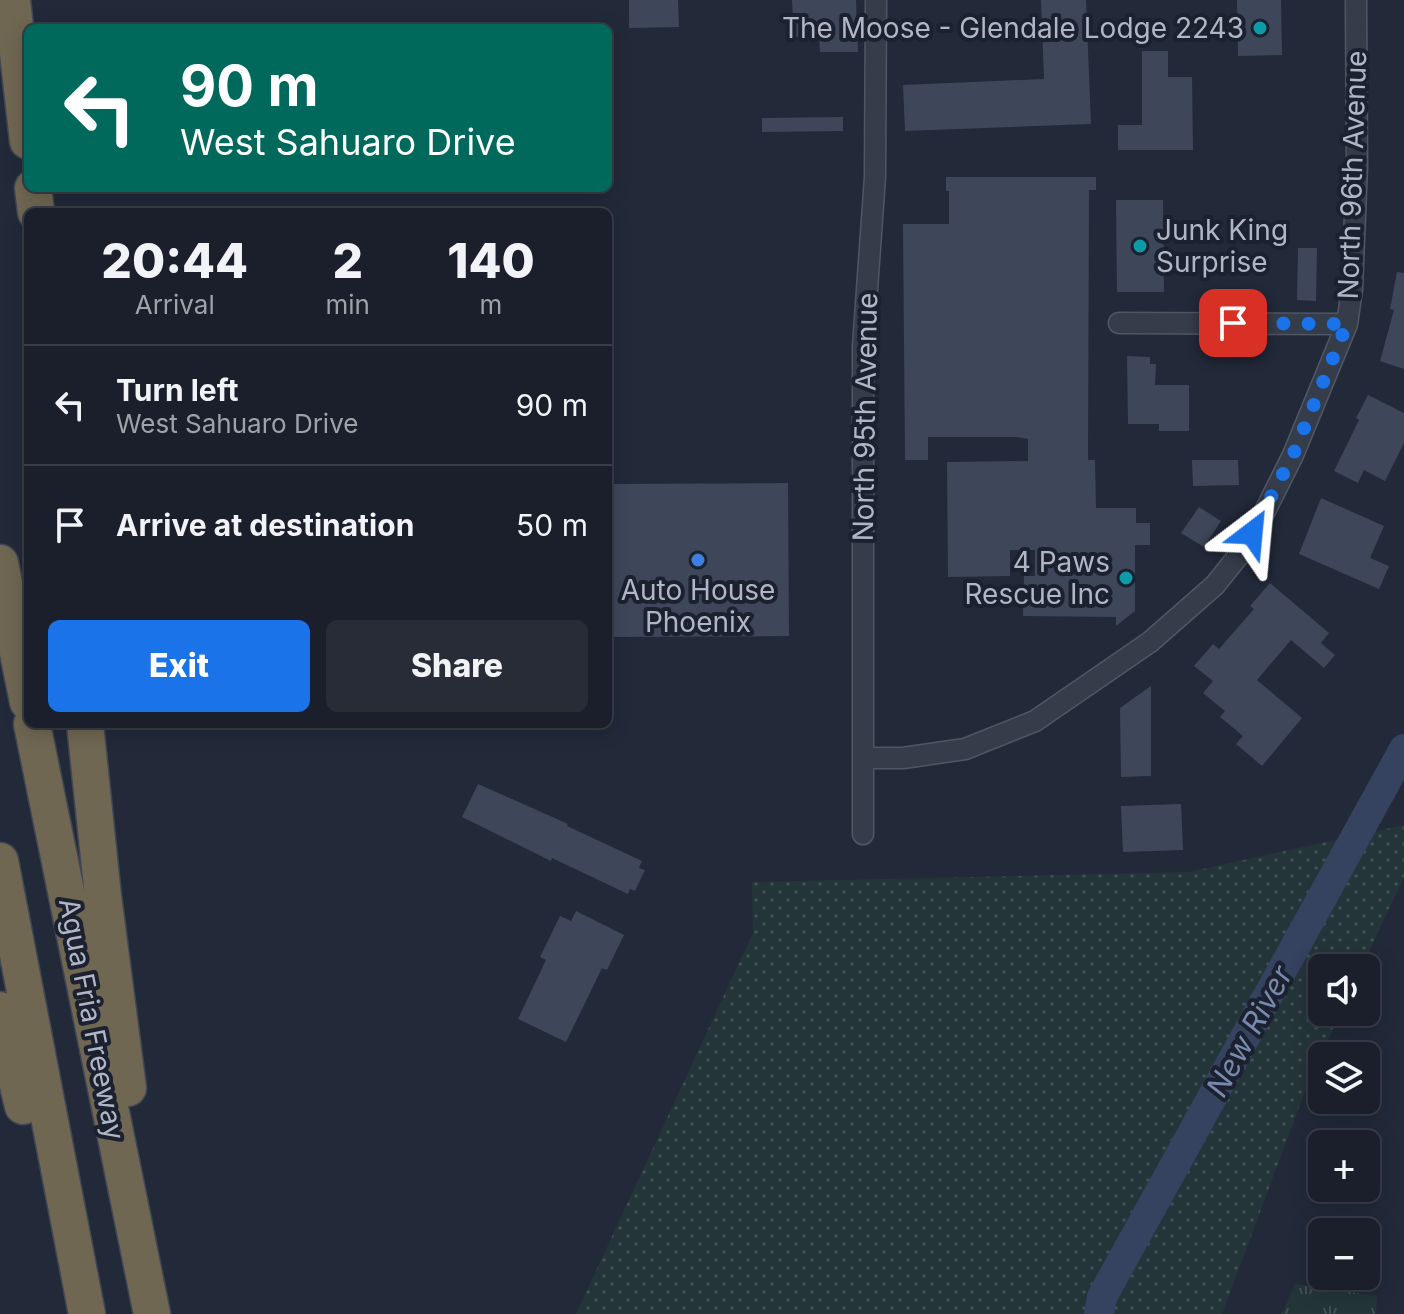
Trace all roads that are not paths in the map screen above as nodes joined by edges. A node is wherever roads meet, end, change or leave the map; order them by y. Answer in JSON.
{"nodes":[{"id":1,"x":12,"y":0,"type":"edge"},
{"id":2,"x":876,"y":0,"type":"edge"},
{"id":3,"x":1356,"y":0,"type":"edge"},
{"id":4,"x":24,"y":106,"type":"edge"},
{"id":5,"x":1119,"y":323,"type":"dead end"},
{"id":6,"x":1347,"y":324,"type":"junction"},
{"id":7,"x":0,"y":563,"type":"edge"},
{"id":8,"x":24,"y":682,"type":"edge"},
{"id":9,"x":33,"y":728,"type":"edge"},
{"id":10,"x":85,"y":728,"type":"edge"},
{"id":11,"x":863,"y":758,"type":"junction"},
{"id":12,"x":863,"y":834,"type":"dead end"},
{"id":13,"x":0,"y":861,"type":"edge"},
{"id":14,"x":0,"y":1010,"type":"edge"},
{"id":15,"x":69,"y":1314,"type":"edge"},
{"id":16,"x":87,"y":1314,"type":"edge"},
{"id":17,"x":152,"y":1314,"type":"edge"},
{"id":18,"x":166,"y":1314,"type":"edge"}],
"edges":[{"from":1,"to":4,"type":"highway"},
{"from":2,"to":11,"type":"street","name":"North 95th Avenue"},
{"from":3,"to":6,"type":"street","name":"North 96th Avenue"},
{"from":5,"to":6,"type":"street"},
{"from":6,"to":11,"type":"street","name":"North 96th Avenue"},
{"from":7,"to":8,"type":"highway"},
{"from":9,"to":17,"type":"highway","name":"Agua Fria Freeway"},
{"from":10,"to":18,"type":"highway"},
{"from":11,"to":12,"type":"street","name":"North 95th Avenue"},
{"from":13,"to":16,"type":"highway"},
{"from":14,"to":15,"type":"highway"}]}
